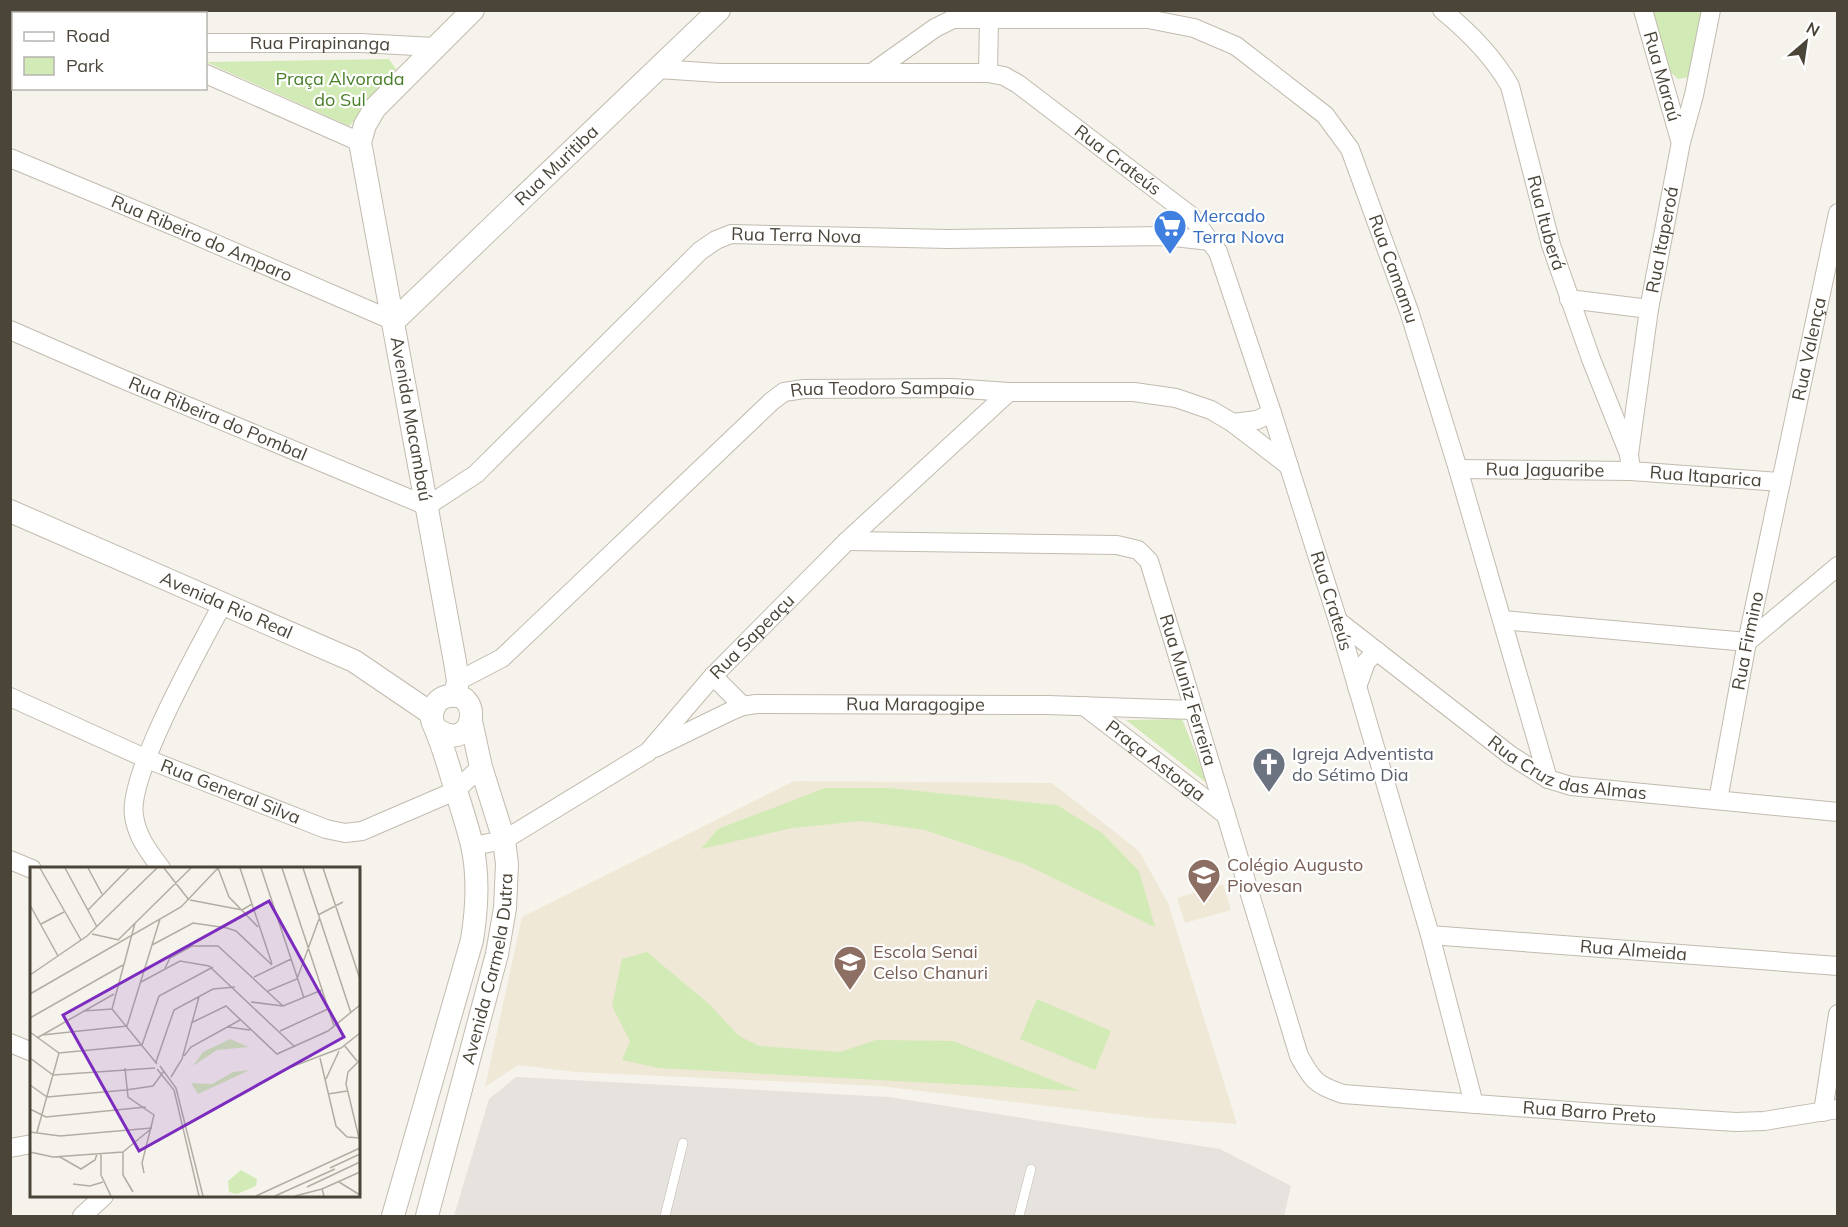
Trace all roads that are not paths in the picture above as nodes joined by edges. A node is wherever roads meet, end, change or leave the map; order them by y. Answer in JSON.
{"nodes":[{"id":1,"x":473,"y":10,"type":"edge"},
{"id":2,"x":719,"y":10,"type":"edge"},
{"id":3,"x":1442,"y":10,"type":"edge"},
{"id":4,"x":1643,"y":10,"type":"edge"},
{"id":5,"x":1711,"y":10,"type":"edge"},
{"id":6,"x":989,"y":19,"type":"junction"},
{"id":7,"x":207,"y":43,"type":"edge"},
{"id":8,"x":434,"y":47,"type":"junction"},
{"id":9,"x":658,"y":69,"type":"junction"},
{"id":10,"x":873,"y":72,"type":"junction"},
{"id":11,"x":988,"y":73,"type":"junction"},
{"id":12,"x":207,"y":74,"type":"edge"},
{"id":13,"x":360,"y":142,"type":"junction"},
{"id":14,"x":1681,"y":142,"type":"junction"},
{"id":15,"x":10,"y":158,"type":"edge"},
{"id":16,"x":1838,"y":213,"type":"edge"},
{"id":17,"x":1191,"y":216,"type":"junction"},
{"id":18,"x":1165,"y":236,"type":"junction"},
{"id":19,"x":1210,"y":241,"type":"junction"},
{"id":20,"x":1569,"y":299,"type":"junction"},
{"id":21,"x":1649,"y":309,"type":"junction"},
{"id":22,"x":394,"y":321,"type":"junction"},
{"id":23,"x":10,"y":330,"type":"edge"},
{"id":24,"x":1009,"y":392,"type":"junction"},
{"id":25,"x":1272,"y":413,"type":"junction"},
{"id":26,"x":1233,"y":423,"type":"junction"},
{"id":27,"x":1630,"y":463,"type":"junction"},
{"id":28,"x":1289,"y":466,"type":"junction"},
{"id":29,"x":1458,"y":470,"type":"junction"},
{"id":30,"x":1780,"y":482,"type":"junction"},
{"id":31,"x":427,"y":506,"type":"junction"},
{"id":32,"x":10,"y":511,"type":"edge"},
{"id":33,"x":847,"y":541,"type":"junction"},
{"id":34,"x":1838,"y":566,"type":"edge"},
{"id":35,"x":223,"y":603,"type":"junction"},
{"id":36,"x":1502,"y":620,"type":"junction"},
{"id":37,"x":1338,"y":621,"type":"junction"},
{"id":38,"x":1747,"y":642,"type":"junction"},
{"id":39,"x":1377,"y":651,"type":"junction"},
{"id":40,"x":713,"y":676,"type":"junction"},
{"id":41,"x":1357,"y":687,"type":"junction"},
{"id":42,"x":457,"y":688,"type":"junction"},
{"id":43,"x":10,"y":697,"type":"edge"},
{"id":44,"x":743,"y":706,"type":"junction"},
{"id":45,"x":1084,"y":706,"type":"junction"},
{"id":46,"x":1193,"y":710,"type":"junction"},
{"id":47,"x":471,"y":721,"type":"junction"},
{"id":48,"x":435,"y":722,"type":"junction"},
{"id":49,"x":648,"y":752,"type":"junction"},
{"id":50,"x":147,"y":759,"type":"junction"},
{"id":51,"x":481,"y":767,"type":"junction"},
{"id":52,"x":1548,"y":779,"type":"junction"},
{"id":53,"x":455,"y":791,"type":"junction"},
{"id":54,"x":1718,"y":800,"type":"junction"},
{"id":55,"x":1838,"y":812,"type":"edge"},
{"id":56,"x":1226,"y":814,"type":"junction"},
{"id":57,"x":504,"y":840,"type":"junction"},
{"id":58,"x":472,"y":846,"type":"junction"},
{"id":59,"x":10,"y":860,"type":"edge"},
{"id":60,"x":160,"y":867,"type":"edge"},
{"id":61,"x":30,"y":868,"type":"edge"},
{"id":62,"x":1430,"y":935,"type":"junction"},
{"id":63,"x":1838,"y":966,"type":"edge"},
{"id":64,"x":1838,"y":1014,"type":"edge"},
{"id":65,"x":10,"y":1042,"type":"edge"},
{"id":66,"x":30,"y":1051,"type":"edge"},
{"id":67,"x":1343,"y":1094,"type":"joint"},
{"id":68,"x":1474,"y":1104,"type":"junction"},
{"id":69,"x":1830,"y":1110,"type":"edge"},
{"id":70,"x":683,"y":1143,"type":"dead end"},
{"id":71,"x":30,"y":1144,"type":"edge"},
{"id":72,"x":10,"y":1148,"type":"edge"},
{"id":73,"x":1031,"y":1169,"type":"dead end"},
{"id":74,"x":103,"y":1197,"type":"edge"},
{"id":75,"x":82,"y":1216,"type":"edge"},
{"id":76,"x":393,"y":1216,"type":"edge"},
{"id":77,"x":427,"y":1216,"type":"edge"},
{"id":78,"x":665,"y":1216,"type":"edge"},
{"id":79,"x":1019,"y":1216,"type":"edge"}],
"edges":[{"from":1,"to":8,"type":"street"},
{"from":2,"to":9,"type":"street","name":"Rua Muritiba"},
{"from":3,"to":20,"type":"street","name":"Rua Ituberá"},
{"from":4,"to":14,"type":"street","name":"Rua Maraú"},
{"from":5,"to":14,"type":"street","name":"Rua Itaperoá"},
{"from":6,"to":10,"type":"street","name":"Rua Camamu"},
{"from":6,"to":11,"type":"street"},
{"from":6,"to":29,"type":"street","name":"Rua Camamu"},
{"from":7,"to":8,"type":"street","name":"Rua Pirapinanga"},
{"from":8,"to":13,"type":"street"},
{"from":9,"to":10,"type":"street","name":"Rua Crateús"},
{"from":9,"to":22,"type":"street","name":"Rua Muritiba"},
{"from":10,"to":11,"type":"street","name":"Rua Crateús"},
{"from":11,"to":17,"type":"street","name":"Rua Crateús"},
{"from":12,"to":13,"type":"street"},
{"from":13,"to":22,"type":"street","name":"Avenida Macambaú"},
{"from":14,"to":21,"type":"street","name":"Rua Itaperoá"},
{"from":15,"to":22,"type":"street","name":"Rua Ribeiro do Amparo"},
{"from":16,"to":30,"type":"street","name":"Rua Valença"},
{"from":17,"to":18,"type":"street"},
{"from":17,"to":19,"type":"street","name":"Rua Crateús"},
{"from":18,"to":19,"type":"street","name":"Rua Terra Nova"},
{"from":18,"to":31,"type":"street","name":"Rua Terra Nova"},
{"from":19,"to":25,"type":"street","name":"Rua Crateús"},
{"from":20,"to":21,"type":"street"},
{"from":20,"to":27,"type":"street","name":"Rua Ituberá"},
{"from":21,"to":27,"type":"street","name":"Rua Itaperoá"},
{"from":22,"to":31,"type":"street","name":"Avenida Macambaú"},
{"from":23,"to":31,"type":"street","name":"Rua Ribeira do Pombal"},
{"from":24,"to":26,"type":"street","name":"Rua Teodoro Sampaio"},
{"from":24,"to":33,"type":"street","name":"Rua Sapeaçu"},
{"from":24,"to":42,"type":"street","name":"Rua Teodoro Sampaio"},
{"from":25,"to":26,"type":"street"},
{"from":25,"to":28,"type":"street","name":"Rua Crateús"},
{"from":26,"to":28,"type":"street","name":"Rua Teodoro Sampaio"},
{"from":27,"to":29,"type":"street","name":"Rua Jaguaribe"},
{"from":27,"to":30,"type":"street","name":"Rua Itaparica"},
{"from":28,"to":37,"type":"street","name":"Rua Crateús"},
{"from":29,"to":36,"type":"street","name":"Rua Camamu"},
{"from":30,"to":38,"type":"street","name":"Rua Firmino"},
{"from":31,"to":42,"type":"street","name":"Avenida Macambaú"},
{"from":32,"to":35,"type":"street","name":"Avenida Rio Real"},
{"from":33,"to":40,"type":"street","name":"Rua Sapeaçu"},
{"from":33,"to":46,"type":"street","name":"Rua Muniz Ferreira"},
{"from":34,"to":38,"type":"street"},
{"from":35,"to":48,"type":"street","name":"Avenida Rio Real"},
{"from":35,"to":50,"type":"street"},
{"from":36,"to":38,"type":"street"},
{"from":36,"to":52,"type":"street","name":"Rua Camamu"},
{"from":37,"to":39,"type":"street","name":"Rua Cruz das Almas"},
{"from":37,"to":41,"type":"street","name":"Rua Crateús"},
{"from":38,"to":54,"type":"street","name":"Rua Firmino"},
{"from":39,"to":41,"type":"street","name":"Rua Crateús"},
{"from":39,"to":52,"type":"street","name":"Rua Cruz das Almas"},
{"from":40,"to":44,"type":"street"},
{"from":40,"to":49,"type":"street","name":"Rua Sapeaçu"},
{"from":41,"to":62,"type":"street","name":"Rua Crateús"},
{"from":42,"to":47,"type":"street"},
{"from":42,"to":48,"type":"street"},
{"from":43,"to":50,"type":"street","name":"Rua General Silva"},
{"from":44,"to":45,"type":"street","name":"Rua Maragogipe"},
{"from":44,"to":49,"type":"street","name":"Rua Maragogipe"},
{"from":45,"to":46,"type":"street","name":"Rua Maragogipe"},
{"from":45,"to":56,"type":"street","name":"Praça Astorga"},
{"from":46,"to":56,"type":"street","name":"Rua Muniz Ferreira"},
{"from":47,"to":48,"type":"street"},
{"from":47,"to":51,"type":"street","name":"Avenida Carmela Dutra"},
{"from":48,"to":53,"type":"street","name":"Avenida Carmela Dutra"},
{"from":49,"to":57,"type":"street","name":"Rua Sapeaçu"},
{"from":50,"to":53,"type":"street","name":"Rua General Silva"},
{"from":50,"to":60,"type":"street"},
{"from":51,"to":53,"type":"street","name":"Rua General Silva"},
{"from":51,"to":57,"type":"street","name":"Avenida Carmela Dutra"},
{"from":52,"to":54,"type":"street","name":"Rua Cruz das Almas"},
{"from":53,"to":58,"type":"street","name":"Avenida Carmela Dutra"},
{"from":54,"to":55,"type":"street","name":"Rua Cruz das Almas"},
{"from":56,"to":67,"type":"street","name":"Rua Muniz Ferreira"},
{"from":57,"to":58,"type":"street","name":"Rua Sapeaçu"},
{"from":57,"to":77,"type":"street","name":"Avenida Carmela Dutra"},
{"from":58,"to":76,"type":"street","name":"Avenida Carmela Dutra"},
{"from":59,"to":61,"type":"street"},
{"from":62,"to":63,"type":"street","name":"Rua Almeida"},
{"from":62,"to":68,"type":"street","name":"Rua Crateús"},
{"from":64,"to":69,"type":"street"},
{"from":65,"to":66,"type":"street"},
{"from":67,"to":68,"type":"street","name":"Rua Barro Preto"},
{"from":68,"to":69,"type":"street","name":"Rua Barro Preto"},
{"from":70,"to":78,"type":"lane"},
{"from":71,"to":72,"type":"street"},
{"from":73,"to":79,"type":"lane"},
{"from":74,"to":75,"type":"street"}]}
